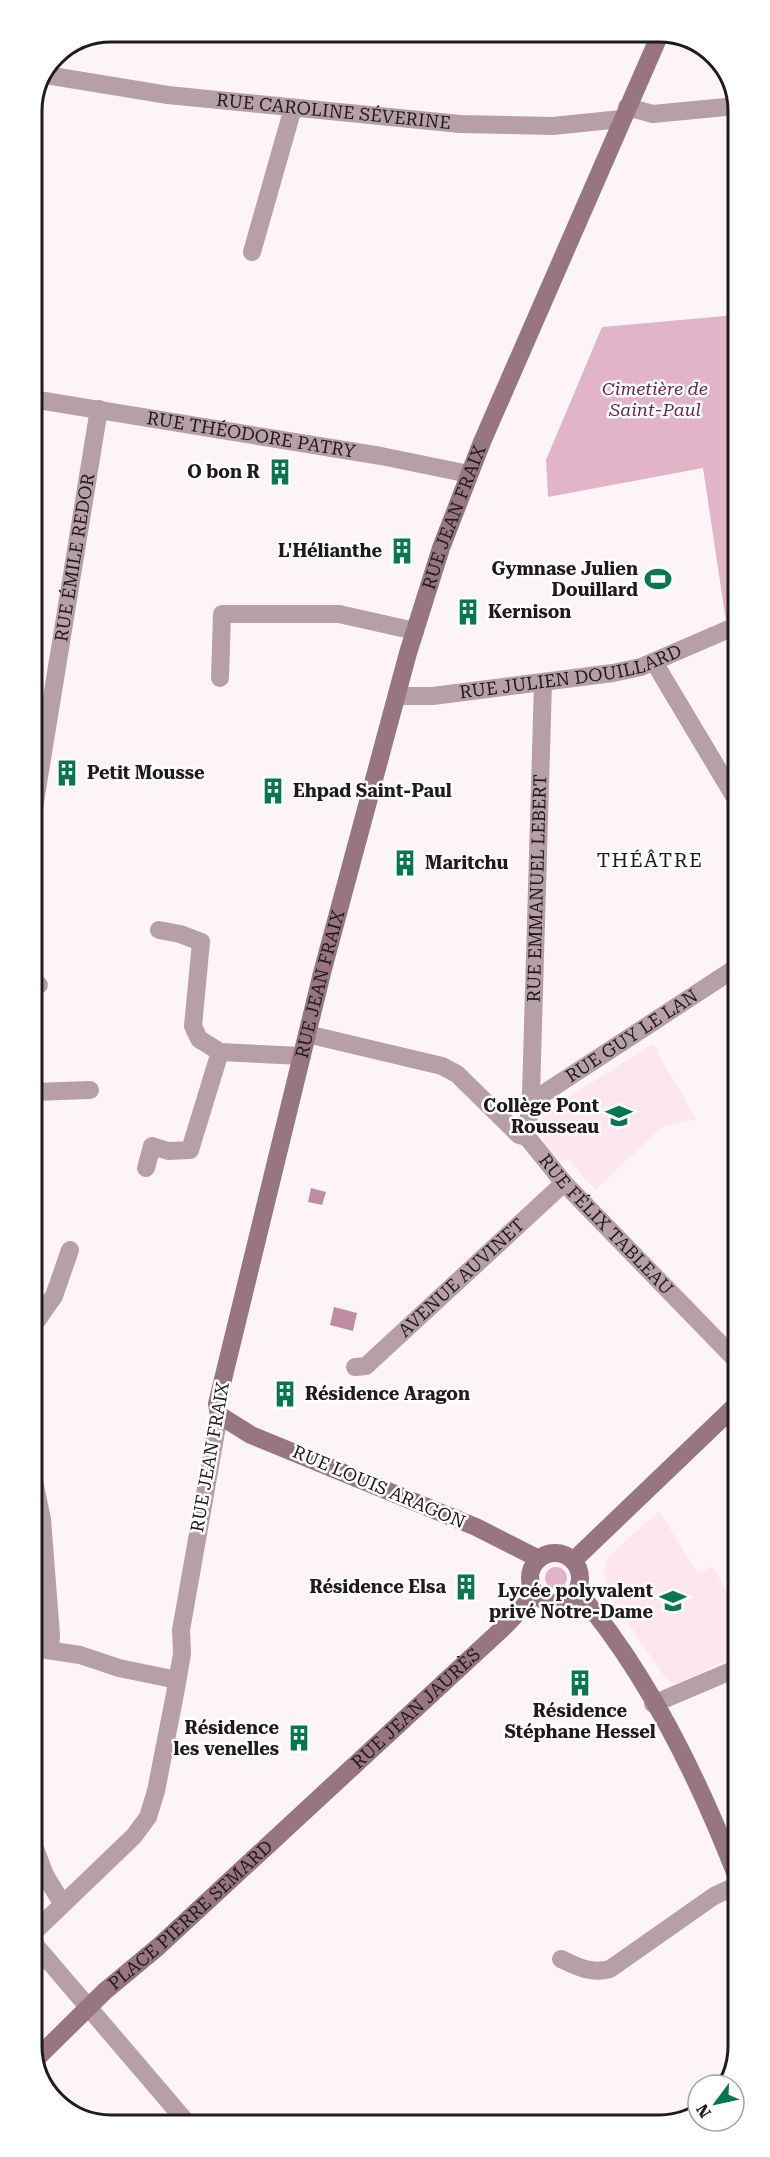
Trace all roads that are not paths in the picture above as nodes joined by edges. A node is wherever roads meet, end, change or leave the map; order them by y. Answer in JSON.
{"nodes":[{"id":1,"x":656,"y":42,"type":"edge"},
{"id":2,"x":52,"y":76,"type":"edge"},
{"id":3,"x":728,"y":107,"type":"edge"},
{"id":4,"x":293,"y":108,"type":"junction"},
{"id":5,"x":624,"y":113,"type":"junction"},
{"id":6,"x":252,"y":252,"type":"dead end"},
{"id":7,"x":42,"y":400,"type":"edge"},
{"id":8,"x":99,"y":409,"type":"junction"},
{"id":9,"x":469,"y":474,"type":"junction"},
{"id":10,"x":728,"y":630,"type":"edge"},
{"id":11,"x":415,"y":631,"type":"junction"},
{"id":12,"x":654,"y":662,"type":"junction"},
{"id":13,"x":220,"y":678,"type":"dead end"},
{"id":14,"x":543,"y":683,"type":"junction"},
{"id":15,"x":397,"y":696,"type":"junction"},
{"id":16,"x":42,"y":759,"type":"edge"},
{"id":17,"x":728,"y":786,"type":"edge"},
{"id":18,"x":159,"y":930,"type":"dead end"},
{"id":19,"x":728,"y":973,"type":"edge"},
{"id":20,"x":307,"y":1034,"type":"junction"},
{"id":21,"x":220,"y":1052,"type":"junction"},
{"id":22,"x":302,"y":1056,"type":"junction"},
{"id":23,"x":90,"y":1090,"type":"dead end"},
{"id":24,"x":42,"y":1092,"type":"edge"},
{"id":25,"x":531,"y":1094,"type":"junction"},
{"id":26,"x":527,"y":1137,"type":"junction"},
{"id":27,"x":146,"y":1168,"type":"dead end"},
{"id":28,"x":564,"y":1183,"type":"junction"},
{"id":29,"x":70,"y":1250,"type":"dead end"},
{"id":30,"x":42,"y":1313,"type":"edge"},
{"id":31,"x":728,"y":1352,"type":"edge"},
{"id":32,"x":355,"y":1367,"type":"dead end"},
{"id":33,"x":728,"y":1413,"type":"edge"},
{"id":34,"x":219,"y":1416,"type":"junction"},
{"id":35,"x":539,"y":1559,"type":"junction"},
{"id":36,"x":573,"y":1561,"type":"junction"},
{"id":37,"x":42,"y":1578,"type":"edge"},
{"id":38,"x":577,"y":1591,"type":"junction"},
{"id":39,"x":536,"y":1593,"type":"junction"},
{"id":40,"x":42,"y":1649,"type":"edge"},
{"id":41,"x":728,"y":1672,"type":"edge"},
{"id":42,"x":177,"y":1680,"type":"junction"},
{"id":43,"x":653,"y":1704,"type":"junction"},
{"id":44,"x":294,"y":1821,"type":"joint"},
{"id":45,"x":728,"y":1858,"type":"edge"},
{"id":46,"x":42,"y":1867,"type":"edge"},
{"id":47,"x":728,"y":1888,"type":"edge"},
{"id":48,"x":62,"y":1903,"type":"junction"},
{"id":49,"x":42,"y":1931,"type":"edge"},
{"id":50,"x":42,"y":1950,"type":"edge"},
{"id":51,"x":561,"y":1959,"type":"dead end"},
{"id":52,"x":88,"y":2009,"type":"junction"},
{"id":53,"x":43,"y":2053,"type":"edge"},
{"id":54,"x":180,"y":2115,"type":"edge"}],
"edges":[{"from":1,"to":5,"type":"street","name":"RUE JEAN FRAIX"},
{"from":2,"to":4,"type":"street","name":"RUE CAROLINE SÉVERINE"},
{"from":3,"to":5,"type":"street","name":"RUE CAROLINE SÉVERINE"},
{"from":4,"to":5,"type":"street","name":"RUE CAROLINE SÉVERINE"},
{"from":4,"to":6,"type":"street"},
{"from":5,"to":9,"type":"street","name":"RUE JEAN FRAIX"},
{"from":7,"to":8,"type":"street","name":"RUE THÉODORE PATRY"},
{"from":8,"to":9,"type":"street","name":"RUE THÉODORE PATRY"},
{"from":8,"to":16,"type":"street","name":"RUE ÉMILE REDOR"},
{"from":9,"to":11,"type":"street","name":"RUE JEAN FRAIX"},
{"from":10,"to":12,"type":"street","name":"RUE JULIEN DOUILLARD"},
{"from":11,"to":13,"type":"street"},
{"from":11,"to":15,"type":"street","name":"RUE JEAN FRAIX"},
{"from":12,"to":14,"type":"street","name":"RUE JULIEN DOUILLARD"},
{"from":12,"to":17,"type":"street"},
{"from":14,"to":15,"type":"street","name":"RUE JULIEN DOUILLARD"},
{"from":14,"to":25,"type":"street","name":"RUE EMMANUEL LEBERT"},
{"from":15,"to":20,"type":"street","name":"RUE JEAN FRAIX"},
{"from":18,"to":21,"type":"street"},
{"from":19,"to":25,"type":"street","name":"RUE GUY LE LAN"},
{"from":20,"to":22,"type":"street","name":"RUE JEAN FRAIX"},
{"from":20,"to":26,"type":"street","name":"RUE FÉLIX TABLEAU"},
{"from":21,"to":22,"type":"street"},
{"from":21,"to":27,"type":"street"},
{"from":22,"to":34,"type":"street","name":"RUE JEAN FRAIX"},
{"from":23,"to":24,"type":"street"},
{"from":25,"to":26,"type":"street"},
{"from":26,"to":28,"type":"street","name":"RUE FÉLIX TABLEAU"},
{"from":28,"to":31,"type":"street","name":"RUE FÉLIX TABLEAU"},
{"from":28,"to":32,"type":"street","name":"AVENUE AUVINET"},
{"from":29,"to":30,"type":"street"},
{"from":33,"to":36,"type":"street"},
{"from":34,"to":35,"type":"street","name":"RUE LOUIS ARAGON"},
{"from":34,"to":42,"type":"street","name":"RUE JEAN FRAIX"},
{"from":35,"to":36,"type":"street"},
{"from":35,"to":39,"type":"street"},
{"from":36,"to":38,"type":"street"},
{"from":37,"to":40,"type":"street"},
{"from":38,"to":39,"type":"street"},
{"from":38,"to":43,"type":"street"},
{"from":39,"to":44,"type":"street","name":"RUE JEAN JAURÈS"},
{"from":40,"to":42,"type":"street"},
{"from":41,"to":43,"type":"street"},
{"from":42,"to":48,"type":"street","name":"RUE JEAN FRAIX"},
{"from":43,"to":45,"type":"street"},
{"from":44,"to":52,"type":"street","name":"PLACE PIERRE SEMARD"},
{"from":46,"to":48,"type":"street"},
{"from":47,"to":51,"type":"street"},
{"from":48,"to":49,"type":"street","name":"RUE JEAN FRAIX"},
{"from":50,"to":52,"type":"street"},
{"from":52,"to":53,"type":"street","name":"PLACE PIERRE SEMARD"},
{"from":52,"to":54,"type":"street"}]}
